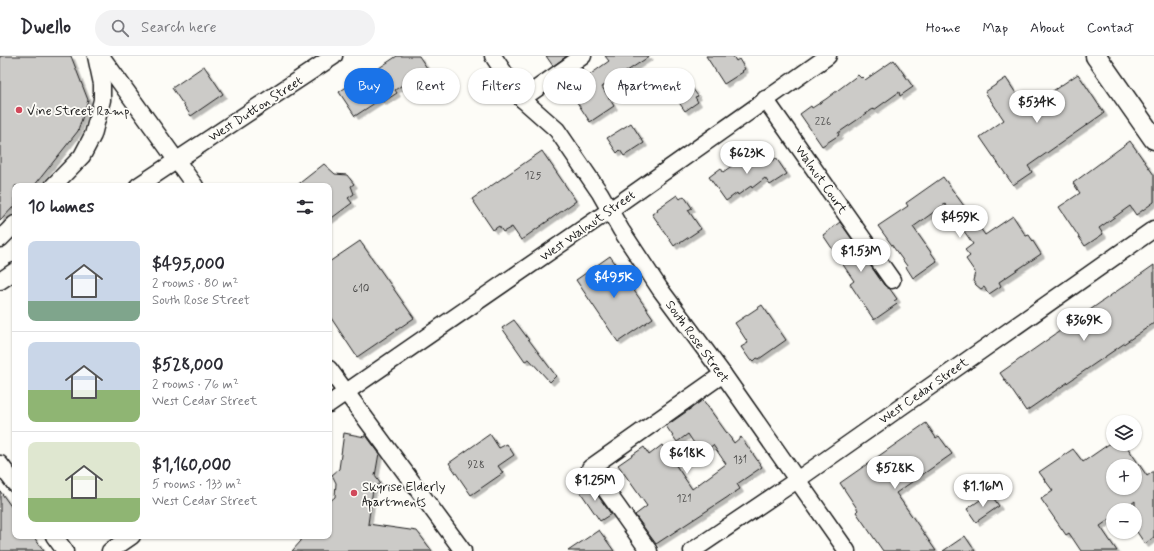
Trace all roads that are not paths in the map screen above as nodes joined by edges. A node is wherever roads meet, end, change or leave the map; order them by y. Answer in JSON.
{"nodes":[{"id":1,"x":96,"y":56,"type":"edge"},
{"id":2,"x":101,"y":56,"type":"edge"},
{"id":3,"x":334,"y":56,"type":"edge"},
{"id":4,"x":493,"y":56,"type":"edge"},
{"id":5,"x":583,"y":56,"type":"edge"},
{"id":6,"x":828,"y":56,"type":"edge"},
{"id":7,"x":1096,"y":56,"type":"edge"},
{"id":8,"x":501,"y":68,"type":"edge"},
{"id":9,"x":535,"y":90,"type":"edge"},
{"id":10,"x":765,"y":99,"type":"junction"},
{"id":11,"x":528,"y":104,"type":"edge"},
{"id":12,"x":1154,"y":139,"type":"edge"},
{"id":13,"x":176,"y":160,"type":"junction"},
{"id":14,"x":56,"y":183,"type":"edge"},
{"id":15,"x":142,"y":183,"type":"edge"},
{"id":16,"x":193,"y":183,"type":"edge"},
{"id":17,"x":610,"y":210,"type":"junction"},
{"id":18,"x":12,"y":227,"type":"edge"},
{"id":19,"x":1154,"y":229,"type":"edge"},
{"id":20,"x":0,"y":239,"type":"edge"},
{"id":21,"x":892,"y":280,"type":"dead end"},
{"id":22,"x":332,"y":373,"type":"edge"},
{"id":23,"x":723,"y":374,"type":"junction"},
{"id":24,"x":346,"y":392,"type":"junction"},
{"id":25,"x":332,"y":402,"type":"edge"},
{"id":26,"x":0,"y":464,"type":"edge"},
{"id":27,"x":12,"y":480,"type":"edge"},
{"id":28,"x":797,"y":480,"type":"junction"},
{"id":29,"x":56,"y":539,"type":"edge"},
{"id":30,"x":128,"y":539,"type":"edge"},
{"id":31,"x":65,"y":551,"type":"edge"},
{"id":32,"x":110,"y":551,"type":"edge"},
{"id":33,"x":463,"y":551,"type":"edge"},
{"id":34,"x":649,"y":551,"type":"edge"},
{"id":35,"x":692,"y":551,"type":"edge"},
{"id":36,"x":847,"y":551,"type":"edge"}],
"edges":[{"from":1,"to":14,"type":"street"},
{"from":2,"to":13,"type":"street"},
{"from":3,"to":13,"type":"street","name":"West Dutton Street"},
{"from":4,"to":8,"type":"street","name":"South Rose Street"},
{"from":5,"to":9,"type":"street"},
{"from":6,"to":10,"type":"street","name":"West Walnut Street"},
{"from":7,"to":12,"type":"main road"},
{"from":10,"to":17,"type":"street","name":"West Walnut Street"},
{"from":10,"to":21,"type":"street","name":"Walnut Court"},
{"from":11,"to":17,"type":"street","name":"South Rose Street"},
{"from":13,"to":15,"type":"street","name":"West Dutton Street"},
{"from":13,"to":16,"type":"street"},
{"from":17,"to":23,"type":"street","name":"South Rose Street"},
{"from":17,"to":24,"type":"street","name":"West Walnut Street"},
{"from":18,"to":20,"type":"street"},
{"from":19,"to":28,"type":"street","name":"West Cedar Street"},
{"from":22,"to":24,"type":"street"},
{"from":23,"to":28,"type":"street","name":"South Rose Street"},
{"from":23,"to":34,"type":"street"},
{"from":24,"to":25,"type":"street","name":"West Walnut Street"},
{"from":24,"to":33,"type":"street"},
{"from":26,"to":27,"type":"street"},
{"from":28,"to":35,"type":"street","name":"West Cedar Street"},
{"from":28,"to":36,"type":"street","name":"South Rose Street"},
{"from":29,"to":31,"type":"street"},
{"from":30,"to":32,"type":"street"}]}
